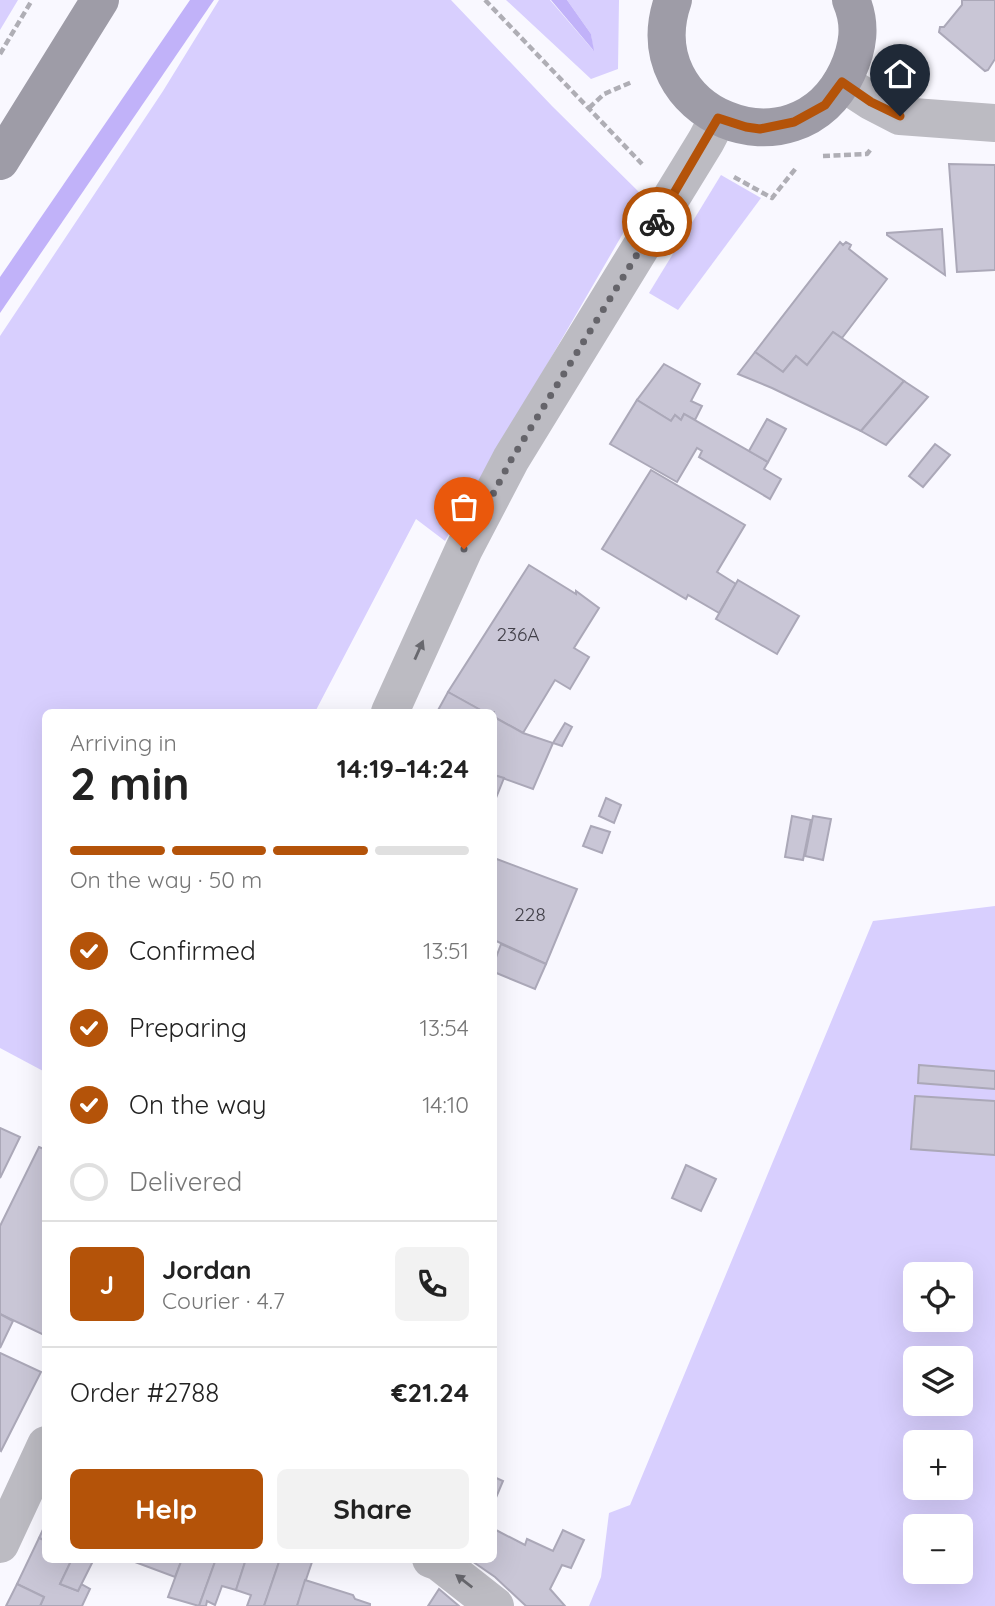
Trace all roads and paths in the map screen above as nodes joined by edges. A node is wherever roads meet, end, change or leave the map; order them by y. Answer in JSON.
{"nodes":[{"id":1,"x":32,"y":0,"type":"edge"},
{"id":2,"x":100,"y":0,"type":"edge"},
{"id":3,"x":485,"y":0,"type":"edge"},
{"id":4,"x":851,"y":0,"type":"edge"},
{"id":5,"x":666,"y":4,"type":"edge"},
{"id":6,"x":0,"y":54,"type":"edge"},
{"id":7,"x":671,"y":64,"type":"junction"},
{"id":8,"x":842,"y":82,"type":"junction"},
{"id":9,"x":589,"y":108,"type":"junction"},
{"id":10,"x":900,"y":116,"type":"junction"},
{"id":11,"x":718,"y":118,"type":"junction"},
{"id":12,"x":995,"y":123,"type":"edge"},
{"id":13,"x":821,"y":156,"type":"dead end"},
{"id":14,"x":0,"y":161,"type":"edge"},
{"id":15,"x":803,"y":165,"type":"dead end"},
{"id":16,"x":730,"y":175,"type":"dead end"},
{"id":17,"x":673,"y":196,"type":"junction"},
{"id":18,"x":391,"y":709,"type":"edge"},
{"id":19,"x":42,"y":1452,"type":"edge"},
{"id":20,"x":8,"y":1505,"type":"edge"},
{"id":21,"x":0,"y":1544,"type":"edge"},
{"id":22,"x":440,"y":1563,"type":"edge"},
{"id":23,"x":495,"y":1606,"type":"edge"}],
"edges":[{"from":1,"to":6,"type":"path"},
{"from":2,"to":14,"type":"main road"},
{"from":3,"to":9,"type":"path"},
{"from":4,"to":8,"type":"main road"},
{"from":5,"to":7,"type":"main road"},
{"from":7,"to":9,"type":"path"},
{"from":7,"to":11,"type":"main road"},
{"from":8,"to":10,"type":"street"},
{"from":8,"to":11,"type":"main road"},
{"from":9,"to":17,"type":"path"},
{"from":10,"to":12,"type":"street"},
{"from":10,"to":13,"type":"path"},
{"from":11,"to":17,"type":"street"},
{"from":15,"to":16,"type":"path"},
{"from":18,"to":17,"type":"street","one_way":true},
{"from":19,"to":20,"type":"street"},
{"from":20,"to":21,"type":"street"},
{"from":23,"to":22,"type":"street","one_way":true}]}
